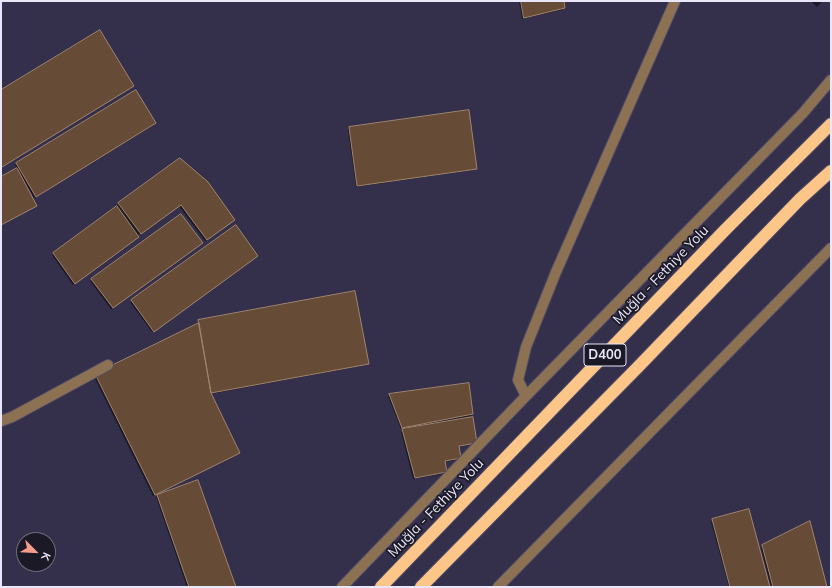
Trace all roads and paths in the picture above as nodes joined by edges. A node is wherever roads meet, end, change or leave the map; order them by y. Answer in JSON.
{"nodes":[{"id":1,"x":675,"y":1,"type":"edge"},
{"id":2,"x":831,"y":80,"type":"edge"},
{"id":3,"x":831,"y":124,"type":"edge"},
{"id":4,"x":831,"y":171,"type":"edge"},
{"id":5,"x":831,"y":248,"type":"edge"},
{"id":6,"x":108,"y":365,"type":"dead end"},
{"id":7,"x":526,"y":396,"type":"junction"},
{"id":8,"x":1,"y":421,"type":"edge"},
{"id":9,"x":342,"y":587,"type":"edge"},
{"id":10,"x":381,"y":587,"type":"edge"},
{"id":11,"x":421,"y":587,"type":"edge"},
{"id":12,"x":498,"y":587,"type":"edge"}],
"edges":[{"from":1,"to":7,"type":"street"},
{"from":2,"to":7,"type":"street"},
{"from":3,"to":10,"type":"highway","name":"Muğla - Fethiye Yolu","number":"D400"},
{"from":4,"to":11,"type":"highway","number":"D400"},
{"from":5,"to":12,"type":"street"},
{"from":6,"to":8,"type":"street"},
{"from":7,"to":9,"type":"street"}]}
